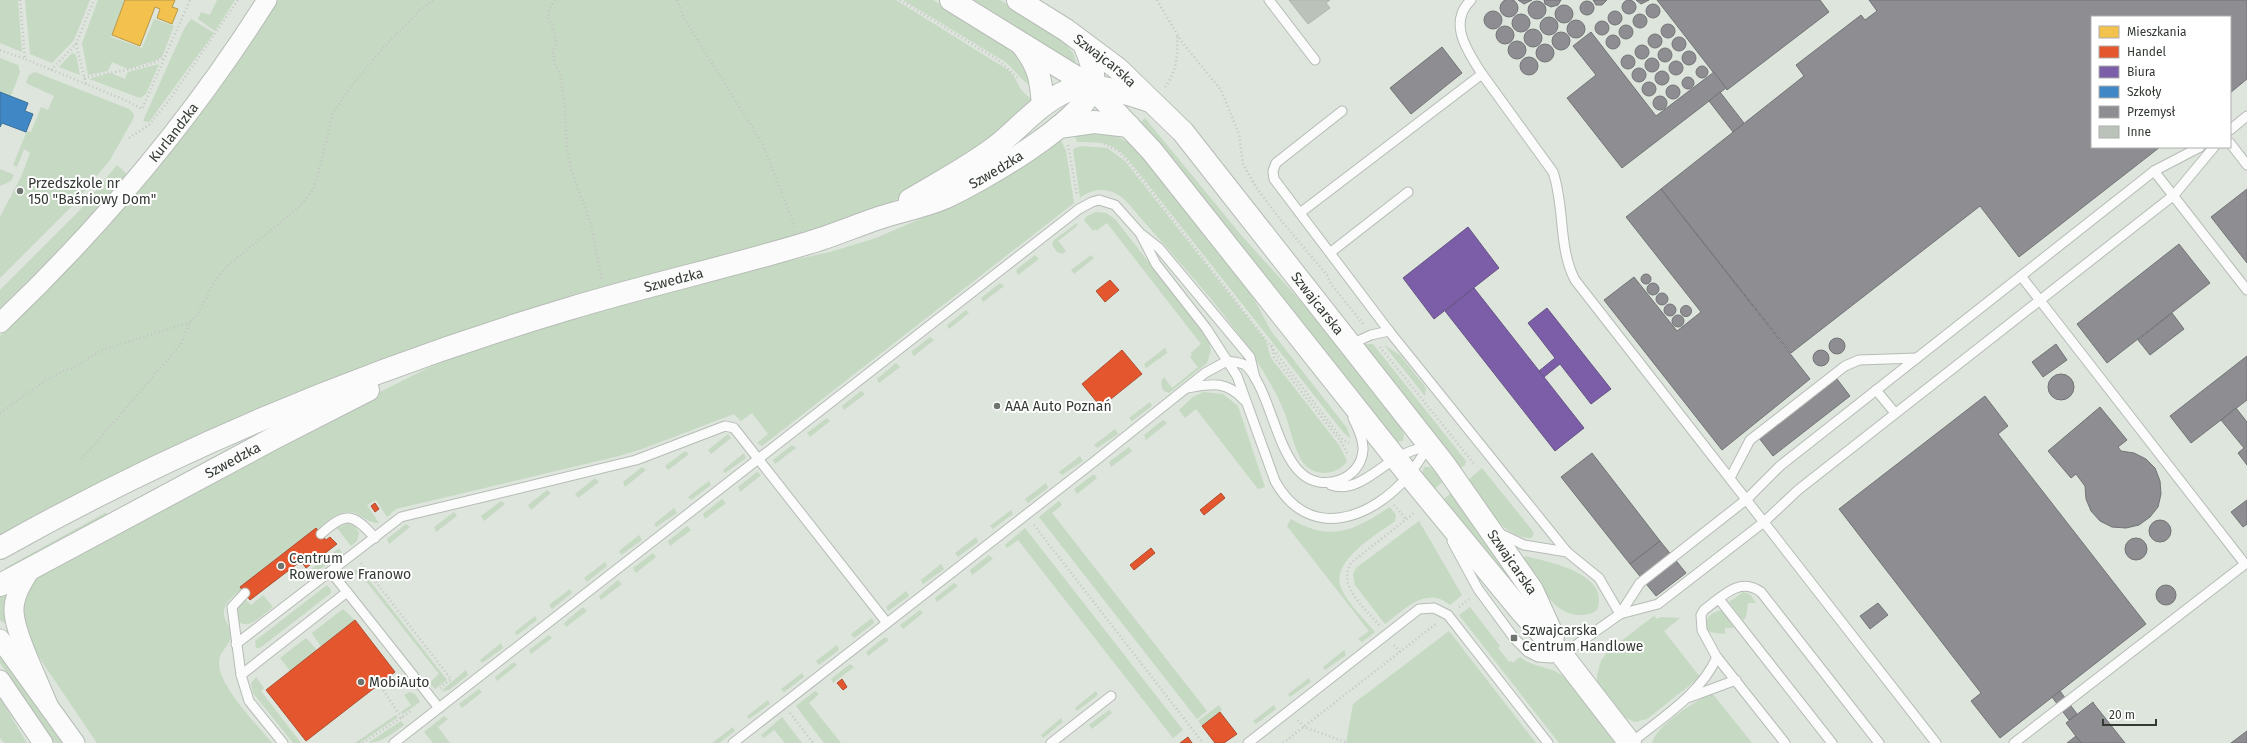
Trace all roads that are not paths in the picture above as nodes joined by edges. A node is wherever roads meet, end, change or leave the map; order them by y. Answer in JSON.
{"nodes":[{"id":1,"x":267,"y":0,"type":"edge"},
{"id":2,"x":951,"y":0,"type":"edge"},
{"id":3,"x":1018,"y":0,"type":"edge"},
{"id":4,"x":1269,"y":0,"type":"edge"},
{"id":5,"x":1471,"y":0,"type":"edge"},
{"id":6,"x":1020,"y":41,"type":"junction"},
{"id":7,"x":1085,"y":46,"type":"junction"},
{"id":8,"x":1315,"y":60,"type":"dead end"},
{"id":9,"x":1482,"y":74,"type":"junction"},
{"id":10,"x":1092,"y":87,"type":"junction"},
{"id":11,"x":1158,"y":98,"type":"junction"},
{"id":12,"x":1043,"y":105,"type":"junction"},
{"id":13,"x":1342,"y":111,"type":"dead end"},
{"id":14,"x":2247,"y":116,"type":"edge"},
{"id":15,"x":1129,"y":126,"type":"junction"},
{"id":16,"x":2231,"y":129,"type":"edge"},
{"id":17,"x":1062,"y":134,"type":"junction"},
{"id":18,"x":2231,"y":144,"type":"edge"},
{"id":19,"x":2198,"y":148,"type":"edge"},
{"id":20,"x":2213,"y":148,"type":"edge"},
{"id":21,"x":2247,"y":165,"type":"edge"},
{"id":22,"x":2154,"y":171,"type":"junction"},
{"id":23,"x":1408,"y":192,"type":"dead end"},
{"id":24,"x":2174,"y":195,"type":"junction"},
{"id":25,"x":1300,"y":212,"type":"junction"},
{"id":26,"x":878,"y":218,"type":"junction"},
{"id":27,"x":1140,"y":233,"type":"junction"},
{"id":28,"x":1331,"y":252,"type":"junction"},
{"id":29,"x":2021,"y":276,"type":"junction"},
{"id":30,"x":2247,"y":290,"type":"edge"},
{"id":31,"x":2039,"y":299,"type":"junction"},
{"id":32,"x":0,"y":323,"type":"edge"},
{"id":33,"x":1389,"y":331,"type":"junction"},
{"id":34,"x":468,"y":342,"type":"junction"},
{"id":35,"x":1350,"y":344,"type":"junction"},
{"id":36,"x":1917,"y":358,"type":"junction"},
{"id":37,"x":1227,"y":361,"type":"junction"},
{"id":38,"x":1255,"y":378,"type":"junction"},
{"id":39,"x":1187,"y":388,"type":"junction"},
{"id":40,"x":1341,"y":389,"type":"junction"},
{"id":41,"x":1876,"y":390,"type":"junction"},
{"id":42,"x":1246,"y":403,"type":"junction"},
{"id":43,"x":1895,"y":413,"type":"junction"},
{"id":44,"x":1429,"y":445,"type":"junction"},
{"id":45,"x":1396,"y":458,"type":"junction"},
{"id":46,"x":759,"y":459,"type":"junction"},
{"id":47,"x":1409,"y":475,"type":"junction"},
{"id":48,"x":1730,"y":478,"type":"junction"},
{"id":49,"x":1323,"y":483,"type":"junction"},
{"id":50,"x":1747,"y":499,"type":"junction"},
{"id":51,"x":1764,"y":522,"type":"junction"},
{"id":52,"x":1490,"y":529,"type":"junction"},
{"id":53,"x":321,"y":534,"type":"dead end"},
{"id":54,"x":376,"y":538,"type":"junction"},
{"id":55,"x":6,"y":544,"type":"edge"},
{"id":56,"x":1567,"y":552,"type":"junction"},
{"id":57,"x":0,"y":559,"type":"edge"},
{"id":58,"x":2246,"y":565,"type":"edge"},
{"id":59,"x":32,"y":567,"type":"junction"},
{"id":60,"x":331,"y":572,"type":"junction"},
{"id":61,"x":0,"y":585,"type":"edge"},
{"id":62,"x":347,"y":592,"type":"junction"},
{"id":63,"x":245,"y":593,"type":"dead end"},
{"id":64,"x":1719,"y":599,"type":"junction"},
{"id":65,"x":1620,"y":614,"type":"junction"},
{"id":66,"x":887,"y":623,"type":"junction"},
{"id":67,"x":0,"y":639,"type":"edge"},
{"id":68,"x":236,"y":644,"type":"junction"},
{"id":69,"x":1562,"y":655,"type":"junction"},
{"id":70,"x":1717,"y":657,"type":"junction"},
{"id":71,"x":241,"y":675,"type":"junction"},
{"id":72,"x":0,"y":680,"type":"edge"},
{"id":73,"x":1736,"y":680,"type":"junction"},
{"id":74,"x":1111,"y":696,"type":"dead end"},
{"id":75,"x":1688,"y":697,"type":"junction"},
{"id":76,"x":48,"y":705,"type":"junction"},
{"id":77,"x":439,"y":708,"type":"junction"},
{"id":78,"x":43,"y":743,"type":"edge"},
{"id":79,"x":74,"y":743,"type":"edge"},
{"id":80,"x":283,"y":743,"type":"edge"},
{"id":81,"x":394,"y":743,"type":"edge"},
{"id":82,"x":733,"y":743,"type":"edge"},
{"id":83,"x":1051,"y":743,"type":"edge"},
{"id":84,"x":1248,"y":743,"type":"edge"},
{"id":85,"x":1548,"y":743,"type":"edge"},
{"id":86,"x":1630,"y":743,"type":"edge"},
{"id":87,"x":1785,"y":743,"type":"edge"},
{"id":88,"x":1832,"y":743,"type":"edge"},
{"id":89,"x":1879,"y":743,"type":"edge"},
{"id":90,"x":1936,"y":743,"type":"edge"},
{"id":91,"x":2014,"y":743,"type":"edge"}],
"edges":[{"from":1,"to":32,"type":"street","name":"Kurlandzka"},
{"from":2,"to":6,"type":"street","name":"Szwajcarska"},
{"from":3,"to":7,"type":"street","name":"Szwajcarska"},
{"from":4,"to":8,"type":"lane"},
{"from":5,"to":9,"type":"lane"},
{"from":6,"to":10,"type":"street","name":"Szwajcarska"},
{"from":6,"to":12,"type":"street"},
{"from":7,"to":10,"type":"street"},
{"from":7,"to":11,"type":"street","name":"Szwajcarska"},
{"from":9,"to":25,"type":"lane"},
{"from":9,"to":48,"type":"lane"},
{"from":10,"to":11,"type":"street","name":"Szwedzka"},
{"from":10,"to":12,"type":"street","name":"Szwedzka"},
{"from":10,"to":15,"type":"street","name":"Szwajcarska"},
{"from":10,"to":17,"type":"street","name":"Szwedzka"},
{"from":11,"to":35,"type":"street","name":"Szwajcarska"},
{"from":12,"to":26,"type":"street","name":"Szwedzka"},
{"from":13,"to":25,"type":"lane"},
{"from":14,"to":16,"type":"lane"},
{"from":15,"to":17,"type":"street"},
{"from":15,"to":40,"type":"street","name":"Szwajcarska"},
{"from":17,"to":26,"type":"street","name":"Szwedzka"},
{"from":18,"to":21,"type":"lane"},
{"from":19,"to":22,"type":"lane"},
{"from":20,"to":24,"type":"lane"},
{"from":22,"to":24,"type":"lane"},
{"from":22,"to":29,"type":"lane"},
{"from":23,"to":28,"type":"lane"},
{"from":24,"to":30,"type":"lane"},
{"from":24,"to":31,"type":"lane"},
{"from":25,"to":28,"type":"lane"},
{"from":26,"to":34,"type":"street","name":"Szwedzka"},
{"from":27,"to":37,"type":"lane"},
{"from":27,"to":38,"type":"lane"},
{"from":27,"to":46,"type":"lane"},
{"from":28,"to":33,"type":"lane"},
{"from":29,"to":31,"type":"lane"},
{"from":29,"to":36,"type":"lane"},
{"from":31,"to":43,"type":"lane"},
{"from":31,"to":58,"type":"lane"},
{"from":33,"to":35,"type":"lane"},
{"from":33,"to":56,"type":"lane"},
{"from":34,"to":55,"type":"street","name":"Szwedzka"},
{"from":34,"to":59,"type":"street","name":"Szwedzka"},
{"from":35,"to":44,"type":"street","name":"Szwajcarska"},
{"from":36,"to":41,"type":"lane"},
{"from":36,"to":48,"type":"lane"},
{"from":37,"to":38,"type":"lane"},
{"from":37,"to":39,"type":"lane"},
{"from":37,"to":42,"type":"lane"},
{"from":38,"to":49,"type":"lane"},
{"from":39,"to":42,"type":"lane"},
{"from":39,"to":66,"type":"lane"},
{"from":40,"to":45,"type":"street","name":"Szwajcarska"},
{"from":40,"to":49,"type":"lane"},
{"from":41,"to":43,"type":"lane"},
{"from":41,"to":50,"type":"lane"},
{"from":42,"to":47,"type":"lane"},
{"from":43,"to":51,"type":"lane"},
{"from":44,"to":45,"type":"lane"},
{"from":44,"to":47,"type":"lane"},
{"from":44,"to":52,"type":"street","name":"Szwajcarska"},
{"from":45,"to":47,"type":"street","name":"Szwajcarska"},
{"from":45,"to":49,"type":"lane"},
{"from":46,"to":54,"type":"lane"},
{"from":46,"to":66,"type":"lane"},
{"from":46,"to":77,"type":"lane"},
{"from":47,"to":69,"type":"street","name":"Szwajcarska"},
{"from":48,"to":50,"type":"lane"},
{"from":50,"to":51,"type":"lane"},
{"from":50,"to":65,"type":"lane"},
{"from":51,"to":65,"type":"lane"},
{"from":51,"to":90,"type":"lane"},
{"from":52,"to":56,"type":"lane"},
{"from":52,"to":69,"type":"street","name":"Szwajcarska"},
{"from":53,"to":54,"type":"lane"},
{"from":54,"to":60,"type":"lane"},
{"from":55,"to":57,"type":"street"},
{"from":56,"to":65,"type":"lane"},
{"from":58,"to":91,"type":"lane"},
{"from":59,"to":61,"type":"street","name":"Szwedzka"},
{"from":59,"to":76,"type":"street"},
{"from":60,"to":62,"type":"lane"},
{"from":60,"to":68,"type":"lane"},
{"from":62,"to":71,"type":"lane"},
{"from":62,"to":77,"type":"lane"},
{"from":63,"to":68,"type":"lane"},
{"from":64,"to":70,"type":"lane"},
{"from":64,"to":88,"type":"lane"},
{"from":64,"to":89,"type":"lane"},
{"from":65,"to":69,"type":"lane"},
{"from":66,"to":82,"type":"lane"},
{"from":67,"to":76,"type":"street"},
{"from":68,"to":71,"type":"lane"},
{"from":69,"to":86,"type":"street","name":"Szwajcarska"},
{"from":70,"to":73,"type":"lane"},
{"from":70,"to":75,"type":"lane"},
{"from":71,"to":80,"type":"lane"},
{"from":72,"to":78,"type":"street"},
{"from":73,"to":75,"type":"lane"},
{"from":73,"to":87,"type":"lane"},
{"from":74,"to":83,"type":"lane"},
{"from":75,"to":86,"type":"lane"},
{"from":76,"to":79,"type":"street"},
{"from":77,"to":81,"type":"lane"},
{"from":84,"to":85,"type":"lane"}]}
